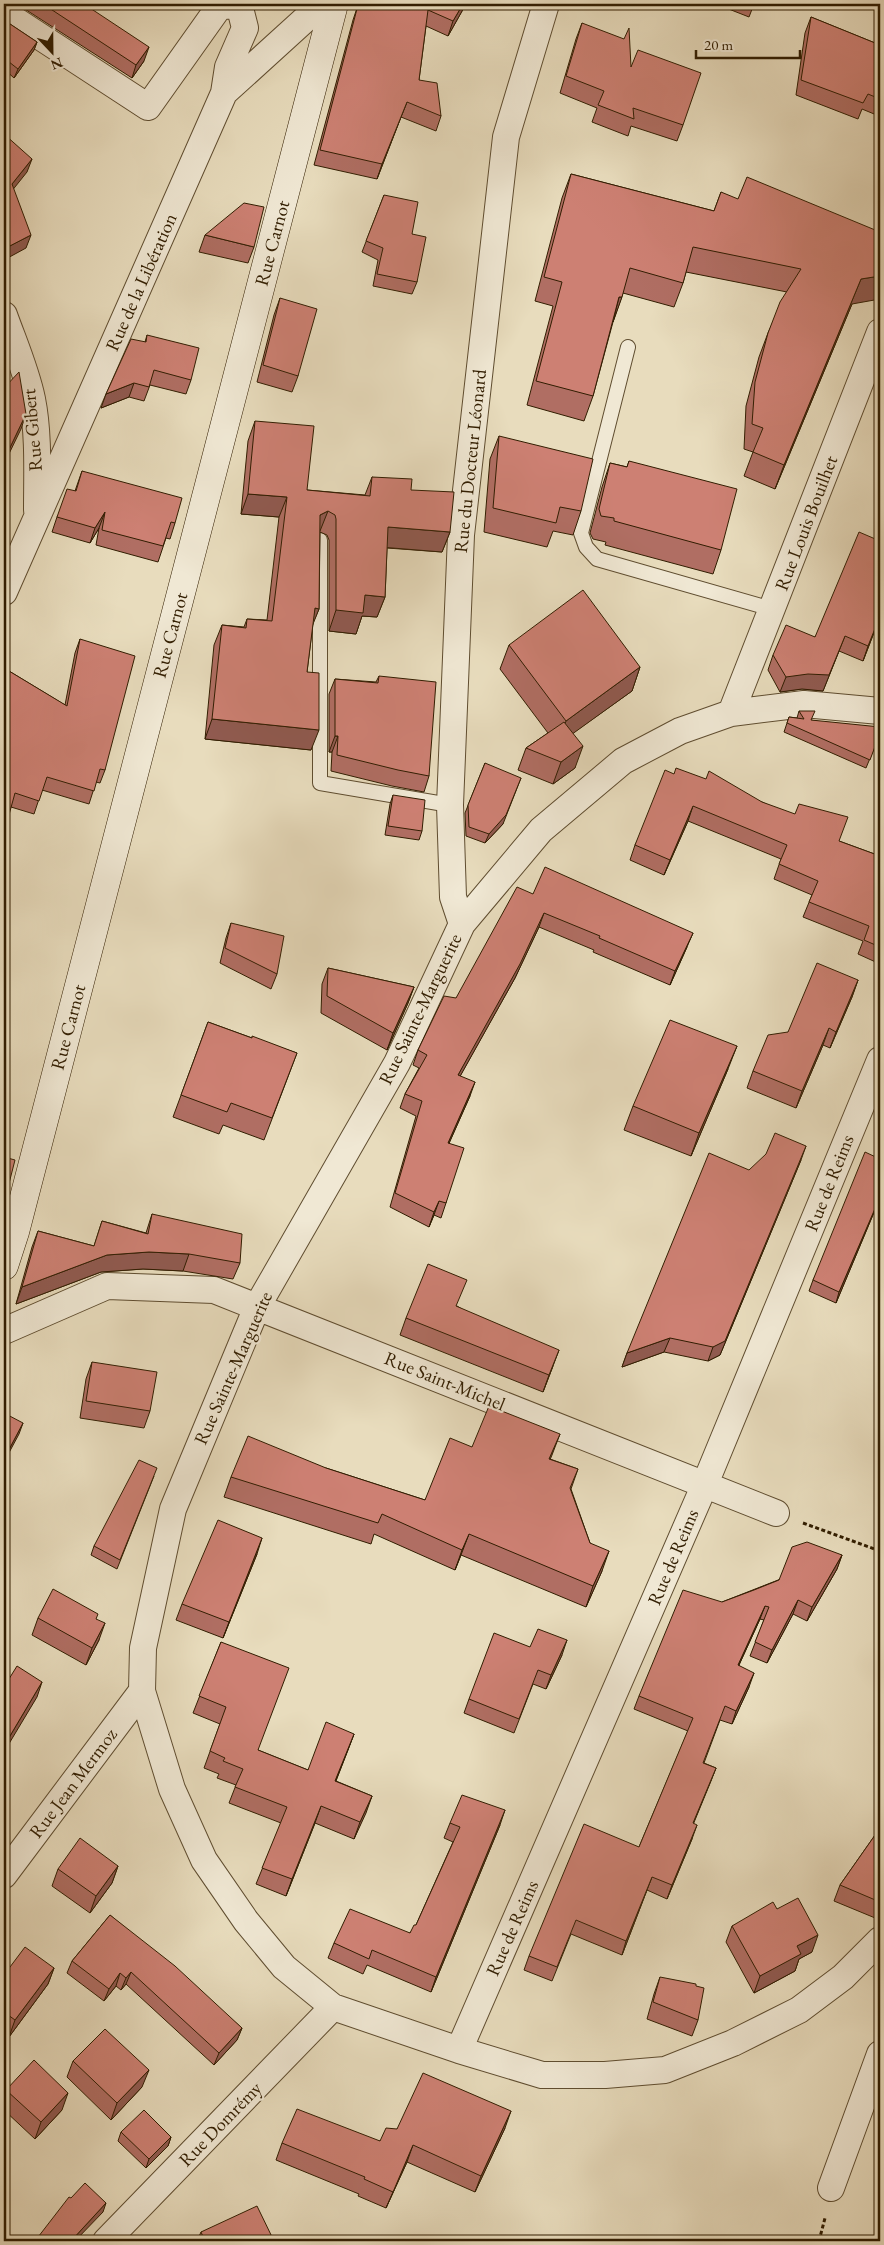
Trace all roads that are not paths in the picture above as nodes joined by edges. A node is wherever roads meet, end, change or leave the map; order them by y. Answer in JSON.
{"nodes":[{"id":1,"x":322,"y":4,"type":"edge"},
{"id":2,"x":334,"y":4,"type":"edge"},
{"id":3,"x":546,"y":4,"type":"edge"},
{"id":4,"x":4,"y":13,"type":"edge"},
{"id":5,"x":224,"y":93,"type":"junction"},
{"id":6,"x":4,"y":315,"type":"edge"},
{"id":7,"x":880,"y":332,"type":"edge"},
{"id":8,"x":628,"y":347,"type":"dead end"},
{"id":9,"x":36,"y":520,"type":"junction"},
{"id":10,"x":320,"y":540,"type":"edge"},
{"id":11,"x":4,"y":592,"type":"edge"},
{"id":12,"x":772,"y":609,"type":"junction"},
{"id":13,"x":880,"y":711,"type":"edge"},
{"id":14,"x":731,"y":713,"type":"junction"},
{"id":15,"x":450,"y":805,"type":"junction"},
{"id":16,"x":462,"y":924,"type":"junction"},
{"id":17,"x":880,"y":1060,"type":"edge"},
{"id":18,"x":9,"y":1229,"type":"edge"},
{"id":19,"x":4,"y":1266,"type":"edge"},
{"id":20,"x":257,"y":1307,"type":"junction"},
{"id":21,"x":4,"y":1331,"type":"edge"},
{"id":22,"x":705,"y":1484,"type":"junction"},
{"id":23,"x":776,"y":1513,"type":"road end"},
{"id":24,"x":142,"y":1691,"type":"junction"},
{"id":25,"x":4,"y":1875,"type":"edge"},
{"id":26,"x":880,"y":1940,"type":"edge"},
{"id":27,"x":333,"y":2008,"type":"junction"},
{"id":28,"x":458,"y":2050,"type":"junction"},
{"id":29,"x":880,"y":2054,"type":"edge"},
{"id":30,"x":831,"y":2188,"type":"dead end"},
{"id":31,"x":106,"y":2241,"type":"edge"}],
"edges":[{"from":1,"to":5,"type":"street","name":"Rue de la Libération"},
{"from":2,"to":18,"type":"street","name":"Rue Carnot"},
{"from":3,"to":15,"type":"street","name":"Rue du Docteur Léonard"},
{"from":4,"to":5,"type":"street"},
{"from":5,"to":9,"type":"street","name":"Rue de la Libération"},
{"from":6,"to":9,"type":"street","name":"Rue Gibert"},
{"from":7,"to":12,"type":"street","name":"Rue Louis Bouilhet"},
{"from":8,"to":12,"type":"lane"},
{"from":9,"to":11,"type":"street","name":"Rue de la Libération"},
{"from":10,"to":15,"type":"lane"},
{"from":12,"to":14,"type":"street","name":"Rue Louis Bouilhet"},
{"from":13,"to":14,"type":"street","name":"Rue Sainte-Marguerite"},
{"from":14,"to":16,"type":"street","name":"Rue Sainte-Marguerite"},
{"from":15,"to":16,"type":"street","name":"Rue du Docteur Léonard"},
{"from":16,"to":20,"type":"street","name":"Rue Sainte-Marguerite"},
{"from":17,"to":22,"type":"street","name":"Rue de Reims"},
{"from":18,"to":19,"type":"street","name":"Rue Carnot"},
{"from":20,"to":21,"type":"street","name":"Rue Saint-Michel"},
{"from":20,"to":22,"type":"street","name":"Rue Saint-Michel"},
{"from":20,"to":24,"type":"street","name":"Rue Sainte-Marguerite"},
{"from":22,"to":23,"type":"street","name":"Rue Saint-Michel"},
{"from":22,"to":28,"type":"street","name":"Rue de Reims"},
{"from":24,"to":25,"type":"street","name":"Rue Jean Mermoz"},
{"from":24,"to":27,"type":"street","name":"Rue Sainte-Marguerite"},
{"from":26,"to":28,"type":"street","name":"Rue Sainte-Marguerite"},
{"from":27,"to":28,"type":"street","name":"Rue Sainte-Marguerite"},
{"from":27,"to":31,"type":"street","name":"Rue Domrémy"},
{"from":29,"to":30,"type":"street"}]}
